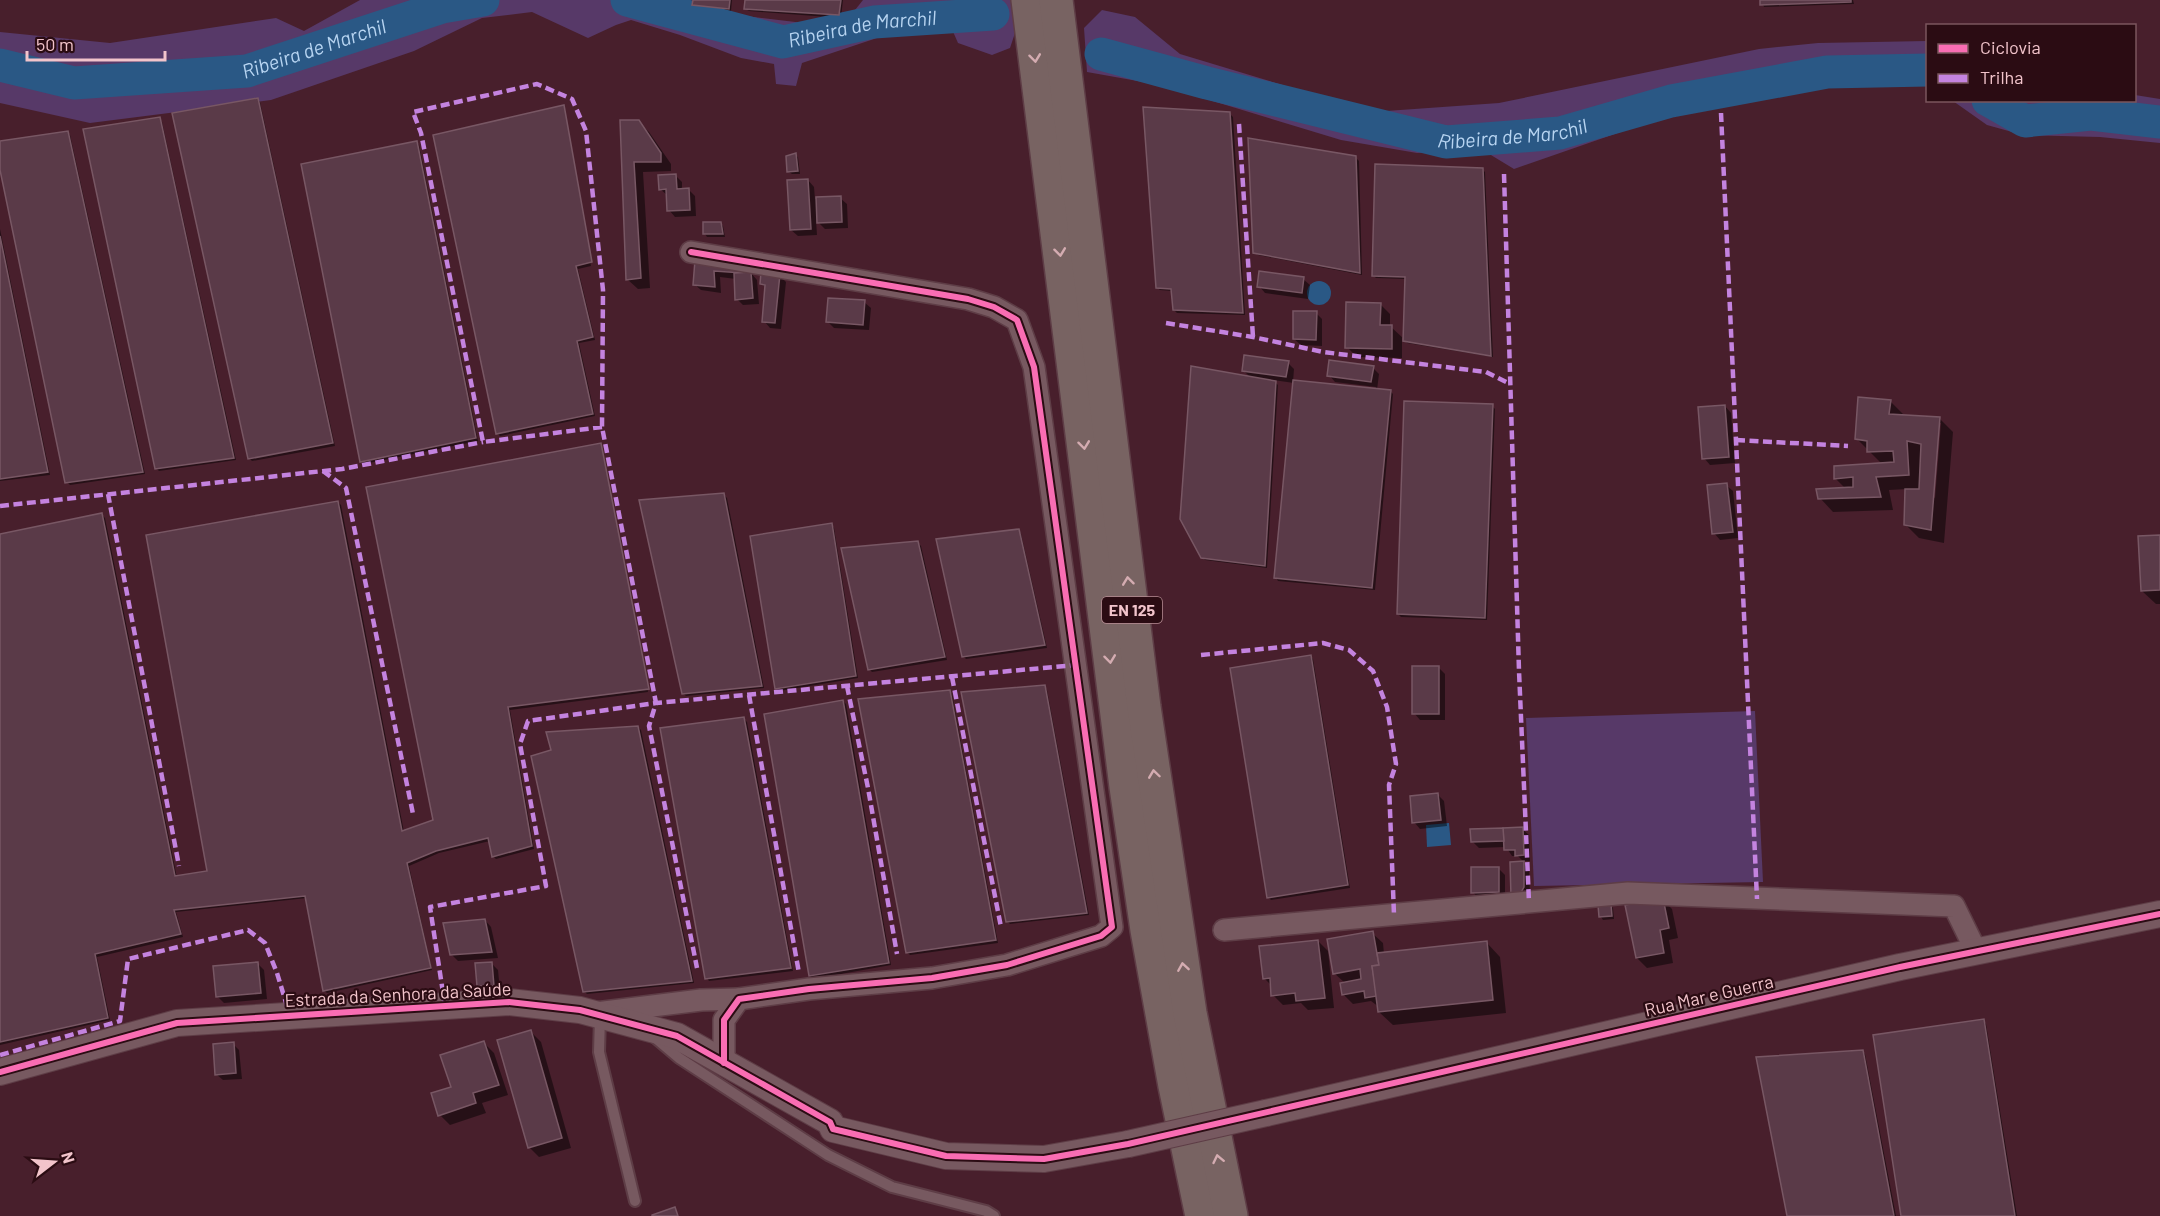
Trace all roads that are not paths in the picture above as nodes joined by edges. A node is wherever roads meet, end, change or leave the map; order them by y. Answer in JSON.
{"nodes":[{"id":1,"x":1028,"y":0,"type":"edge"},
{"id":2,"x":1056,"y":0,"type":"edge"},
{"id":3,"x":691,"y":252,"type":"dead end"},
{"id":4,"x":2160,"y":914,"type":"edge"},
{"id":5,"x":1224,"y":930,"type":"dead end"},
{"id":6,"x":1976,"y":951,"type":"junction"},
{"id":7,"x":739,"y":999,"type":"junction"},
{"id":8,"x":597,"y":1014,"type":"junction"},
{"id":9,"x":641,"y":1026,"type":"junction"},
{"id":10,"x":724,"y":1063,"type":"junction"},
{"id":11,"x":0,"y":1072,"type":"edge"},
{"id":12,"x":1128,"y":1144,"type":"joint"},
{"id":13,"x":635,"y":1201,"type":"dead end"},
{"id":14,"x":994,"y":1216,"type":"edge"},
{"id":15,"x":1202,"y":1216,"type":"edge"},
{"id":16,"x":1231,"y":1216,"type":"edge"}],
"edges":[{"from":1,"to":15,"type":"main road","number":"EN 125","one_way":true},
{"from":16,"to":2,"type":"main road","number":"EN 125","one_way":true},
{"from":3,"to":7,"type":"street"},
{"from":4,"to":6,"type":"street","name":"Rua Mar e Guerra"},
{"from":5,"to":6,"type":"street"},
{"from":6,"to":12,"type":"street","name":"Rua Mar e Guerra","bridge":true},
{"from":7,"to":8,"type":"street"},
{"from":7,"to":10,"type":"street"},
{"from":8,"to":9,"type":"street","name":"Estrada da Senhora da Saúde"},
{"from":8,"to":11,"type":"street","name":"Estrada da Senhora da Saúde"},
{"from":8,"to":13,"type":"lane"},
{"from":9,"to":10,"type":"street","name":"Estrada da Senhora da Saúde"},
{"from":9,"to":14,"type":"lane"},
{"from":10,"to":12,"type":"street","name":"Estrada da Senhora da Saúde"}]}
